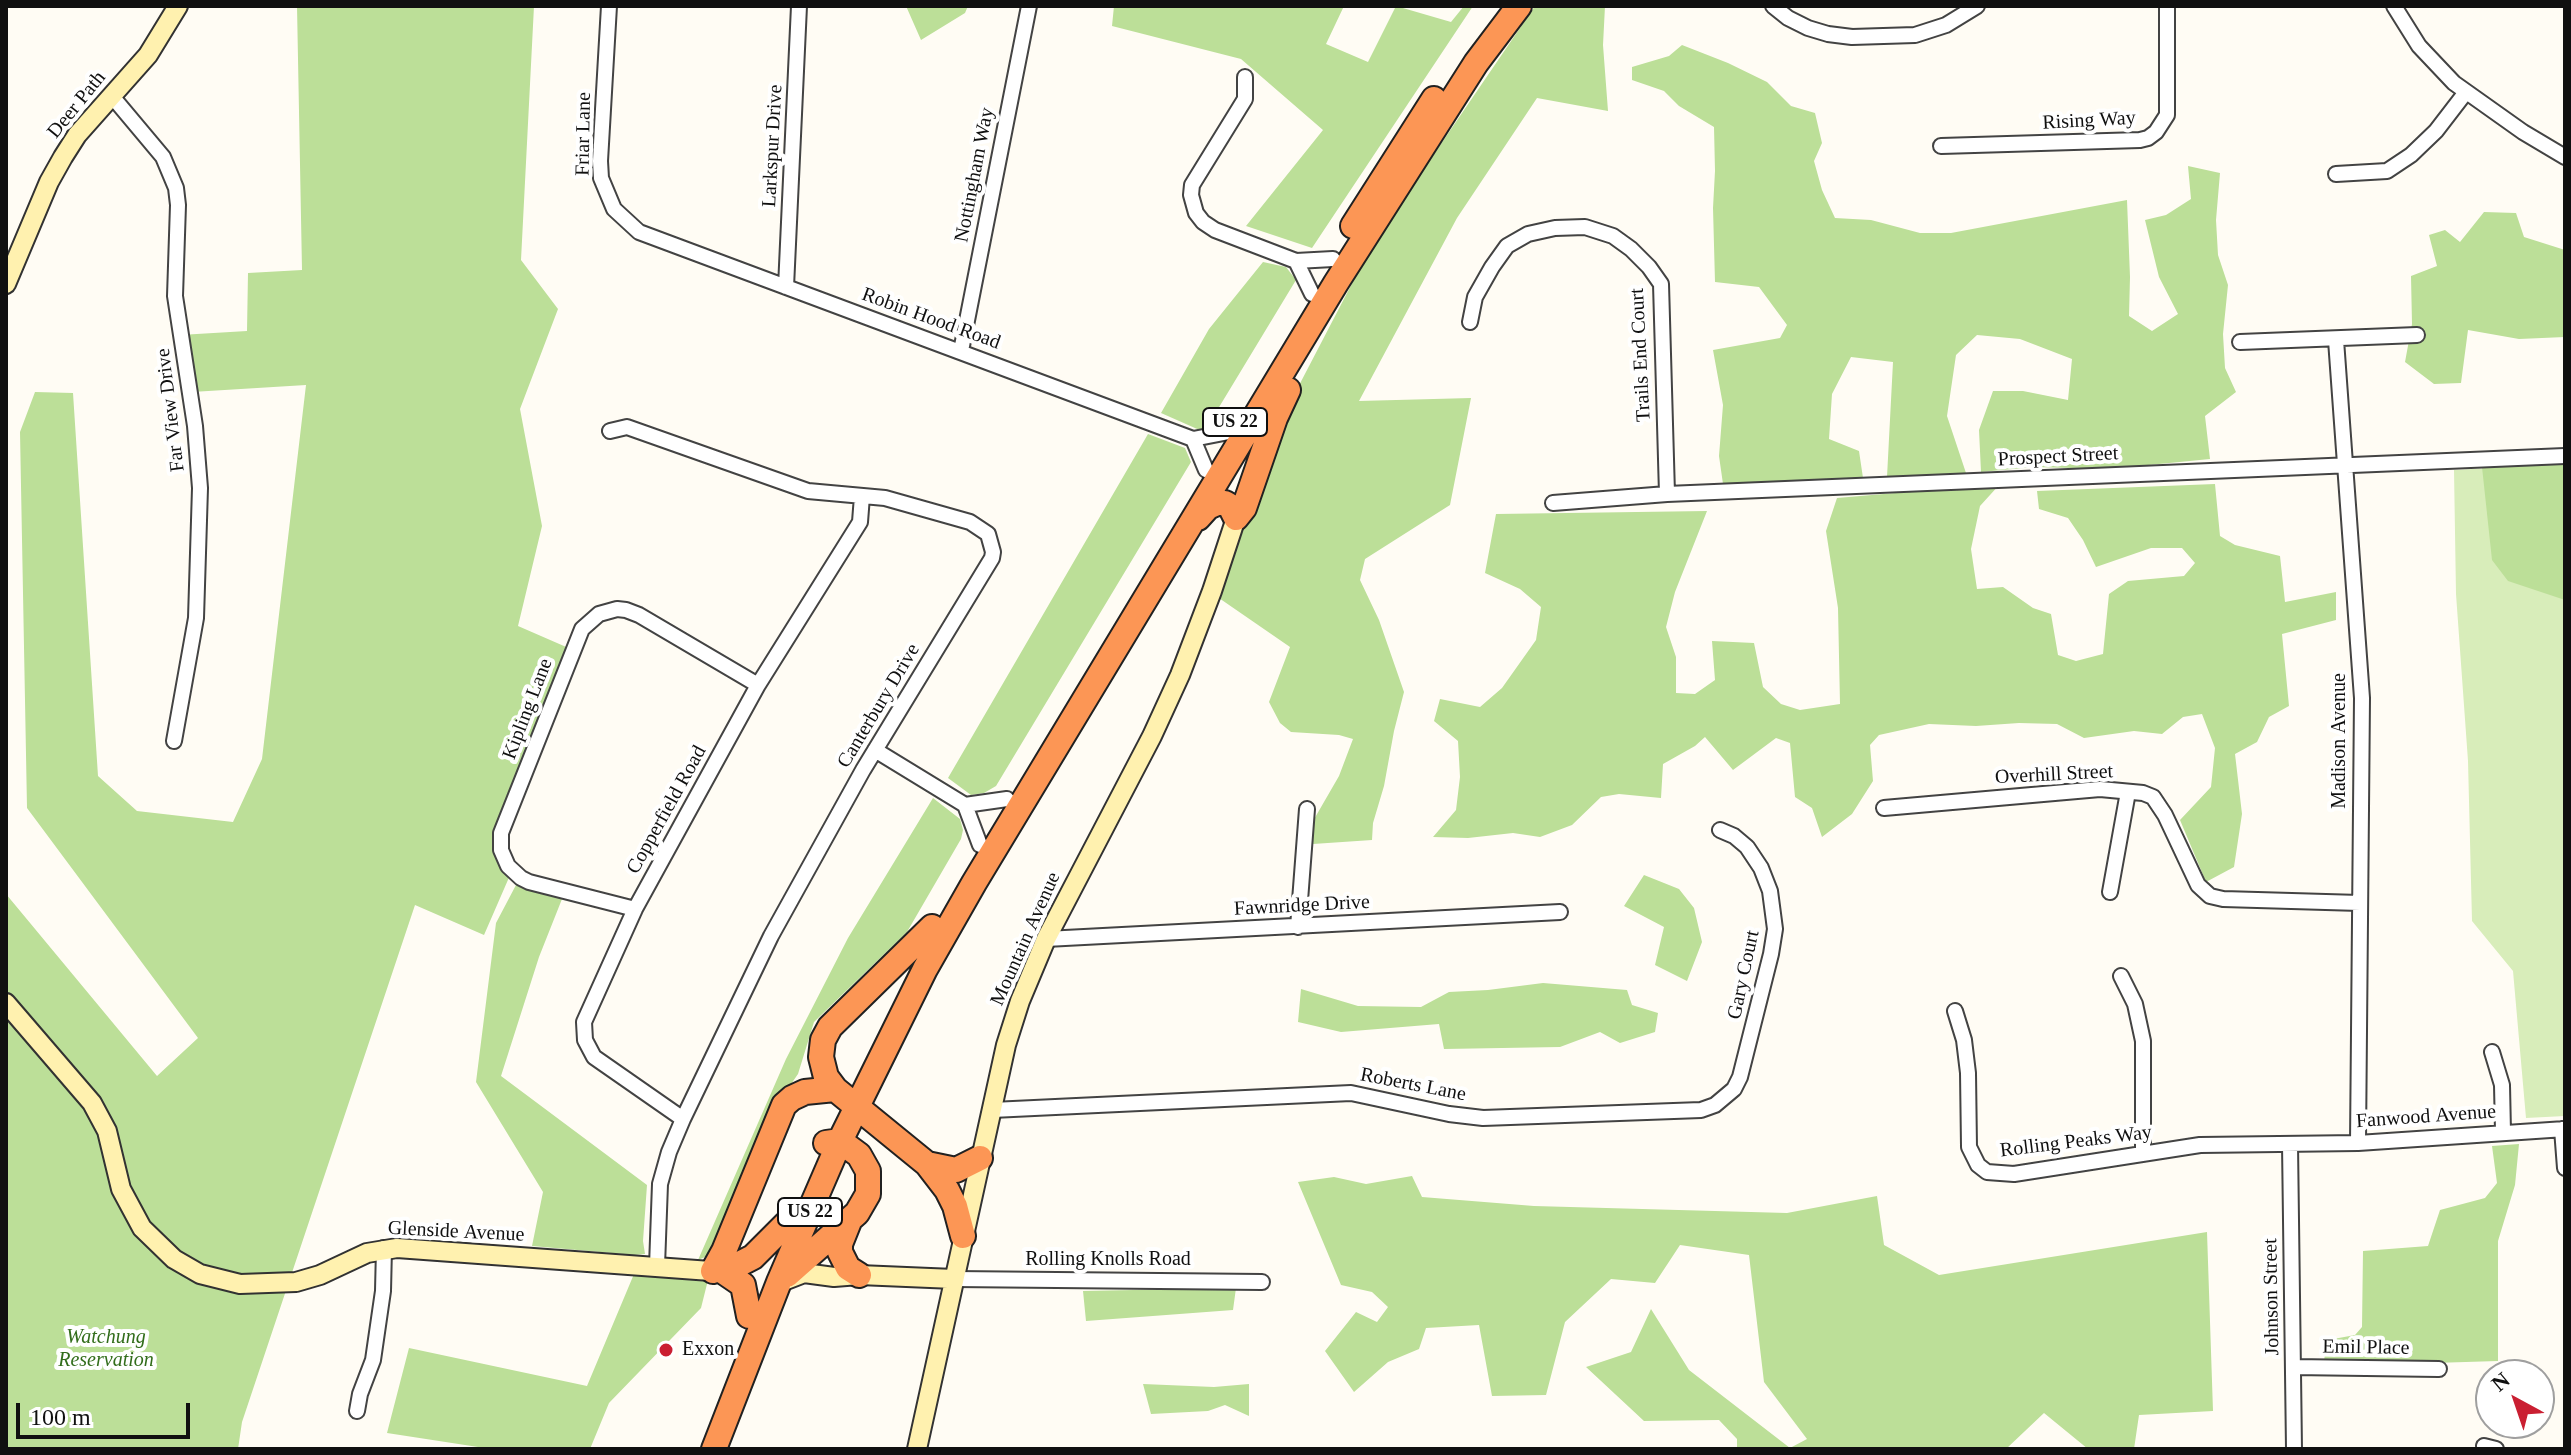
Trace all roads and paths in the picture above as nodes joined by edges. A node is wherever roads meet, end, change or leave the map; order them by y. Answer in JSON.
{"nodes":[{"id":1,"x":178,"y":6,"type":"edge"},
{"id":2,"x":609,"y":6,"type":"edge"},
{"id":3,"x":799,"y":6,"type":"edge"},
{"id":4,"x":1029,"y":6,"type":"edge"},
{"id":5,"x":1500,"y":6,"type":"edge"},
{"id":6,"x":1519,"y":6,"type":"edge"},
{"id":7,"x":1773,"y":6,"type":"edge"},
{"id":8,"x":1977,"y":6,"type":"edge"},
{"id":9,"x":2167,"y":6,"type":"edge"},
{"id":10,"x":2394,"y":6,"type":"edge"},
{"id":11,"x":1245,"y":77,"type":"dead end"},
{"id":12,"x":2466,"y":92,"type":"junction"},
{"id":13,"x":111,"y":95,"type":"junction"},
{"id":14,"x":1941,"y":146,"type":"dead end"},
{"id":15,"x":2565,"y":157,"type":"edge"},
{"id":16,"x":2336,"y":174,"type":"dead end"},
{"id":17,"x":654,"y":239,"type":"joint"},
{"id":18,"x":1296,"y":261,"type":"junction"},
{"id":19,"x":1335,"y":271,"type":"junction"},
{"id":20,"x":6,"y":284,"type":"edge"},
{"id":21,"x":786,"y":287,"type":"junction"},
{"id":22,"x":1312,"y":294,"type":"junction"},
{"id":23,"x":1470,"y":322,"type":"dead end"},
{"id":24,"x":2417,"y":335,"type":"dead end"},
{"id":25,"x":2336,"y":340,"type":"junction"},
{"id":26,"x":2243,"y":342,"type":"dead end"},
{"id":27,"x":961,"y":351,"type":"junction"},
{"id":28,"x":610,"y":431,"type":"dead end"},
{"id":29,"x":1229,"y":432,"type":"junction"},
{"id":30,"x":1193,"y":439,"type":"junction"},
{"id":31,"x":2565,"y":456,"type":"edge"},
{"id":32,"x":2346,"y":465,"type":"junction"},
{"id":33,"x":1206,"y":470,"type":"junction"},
{"id":34,"x":1667,"y":494,"type":"junction"},
{"id":35,"x":862,"y":496,"type":"junction"},
{"id":36,"x":1553,"y":503,"type":"dead end"},
{"id":37,"x":1236,"y":518,"type":"junction"},
{"id":38,"x":1191,"y":525,"type":"junction"},
{"id":39,"x":758,"y":685,"type":"junction"},
{"id":40,"x":174,"y":741,"type":"dead end"},
{"id":41,"x":875,"y":750,"type":"junction"},
{"id":42,"x":2128,"y":792,"type":"junction"},
{"id":43,"x":1007,"y":799,"type":"junction"},
{"id":44,"x":965,"y":805,"type":"junction"},
{"id":45,"x":1884,"y":808,"type":"dead end"},
{"id":46,"x":1307,"y":809,"type":"dead end"},
{"id":47,"x":1720,"y":830,"type":"dead end"},
{"id":48,"x":980,"y":845,"type":"junction"},
{"id":49,"x":2110,"y":892,"type":"dead end"},
{"id":50,"x":2360,"y":903,"type":"junction"},
{"id":51,"x":635,"y":909,"type":"junction"},
{"id":52,"x":1560,"y":912,"type":"dead end"},
{"id":53,"x":932,"y":927,"type":"junction"},
{"id":54,"x":1298,"y":927,"type":"junction"},
{"id":55,"x":1046,"y":939,"type":"junction"},
{"id":56,"x":2121,"y":976,"type":"dead end"},
{"id":57,"x":6,"y":1003,"type":"edge"},
{"id":58,"x":1955,"y":1011,"type":"dead end"},
{"id":59,"x":2492,"y":1052,"type":"dead end"},
{"id":60,"x":845,"y":1096,"type":"junction"},
{"id":61,"x":1727,"y":1096,"type":"joint"},
{"id":62,"x":992,"y":1110,"type":"junction"},
{"id":63,"x":683,"y":1119,"type":"junction"},
{"id":64,"x":2564,"y":1129,"type":"edge"},
{"id":65,"x":2503,"y":1132,"type":"junction"},
{"id":66,"x":2358,"y":1143,"type":"junction"},
{"id":67,"x":2290,"y":1144,"type":"junction"},
{"id":68,"x":829,"y":1145,"type":"junction"},
{"id":69,"x":2143,"y":1154,"type":"junction"},
{"id":70,"x":980,"y":1158,"type":"junction"},
{"id":71,"x":927,"y":1164,"type":"junction"},
{"id":72,"x":2565,"y":1168,"type":"edge"},
{"id":73,"x":851,"y":1217,"type":"junction"},
{"id":74,"x":786,"y":1224,"type":"junction"},
{"id":75,"x":963,"y":1236,"type":"junction"},
{"id":76,"x":384,"y":1248,"type":"junction"},
{"id":77,"x":657,"y":1266,"type":"junction"},
{"id":78,"x":718,"y":1271,"type":"junction"},
{"id":79,"x":859,"y":1275,"type":"junction"},
{"id":80,"x":954,"y":1279,"type":"junction"},
{"id":81,"x":779,"y":1282,"type":"junction"},
{"id":82,"x":1262,"y":1282,"type":"dead end"},
{"id":83,"x":749,"y":1316,"type":"junction"},
{"id":84,"x":2293,"y":1367,"type":"junction"},
{"id":85,"x":2439,"y":1369,"type":"dead end"},
{"id":86,"x":357,"y":1411,"type":"dead end"},
{"id":87,"x":698,"y":1449,"type":"edge"},
{"id":88,"x":714,"y":1449,"type":"edge"},
{"id":89,"x":917,"y":1449,"type":"edge"},
{"id":90,"x":2294,"y":1449,"type":"edge"}],
"edges":[{"from":1,"to":13,"type":"street","name":"Deer Path"},
{"from":2,"to":17,"type":"street","name":"Friar Lane"},
{"from":3,"to":21,"type":"street","name":"Larkspur Drive"},
{"from":4,"to":27,"type":"street","name":"Nottingham Way"},
{"from":5,"to":19,"type":"highway","number":"US 22"},
{"from":6,"to":19,"type":"highway","number":"US 22"},
{"from":7,"to":8,"type":"street"},
{"from":9,"to":14,"type":"street","name":"Rising Way"},
{"from":10,"to":12,"type":"street"},
{"from":11,"to":18,"type":"street"},
{"from":12,"to":15,"type":"street"},
{"from":12,"to":16,"type":"street"},
{"from":13,"to":20,"type":"street","name":"Deer Path"},
{"from":13,"to":40,"type":"street","name":"Far View Drive"},
{"from":17,"to":21,"type":"street","name":"Robin Hood Road"},
{"from":18,"to":19,"type":"street"},
{"from":18,"to":22,"type":"street"},
{"from":19,"to":22,"type":"highway","number":"US 22"},
{"from":19,"to":37,"type":"highway"},
{"from":19,"to":38,"type":"highway","number":"US 22"},
{"from":21,"to":27,"type":"street","name":"Robin Hood Road"},
{"from":22,"to":29,"type":"highway","number":"US 22"},
{"from":23,"to":34,"type":"street","name":"Trails End Court"},
{"from":24,"to":25,"type":"street"},
{"from":25,"to":26,"type":"street"},
{"from":25,"to":32,"type":"street","name":"Madison Avenue"},
{"from":27,"to":30,"type":"street","name":"Robin Hood Road"},
{"from":28,"to":35,"type":"street","name":"Canterbury Drive"},
{"from":29,"to":30,"type":"street"},
{"from":29,"to":33,"type":"highway","number":"US 22"},
{"from":30,"to":33,"type":"street"},
{"from":31,"to":32,"type":"street","name":"Prospect Street"},
{"from":32,"to":34,"type":"street","name":"Prospect Street"},
{"from":32,"to":50,"type":"street","name":"Madison Avenue"},
{"from":33,"to":43,"type":"highway","number":"US 22"},
{"from":34,"to":36,"type":"street","name":"Prospect Street"},
{"from":35,"to":39,"type":"street","name":"Copperfield Road"},
{"from":35,"to":41,"type":"street","name":"Canterbury Drive"},
{"from":37,"to":38,"type":"highway"},
{"from":37,"to":55,"type":"street","name":"Mountain Avenue"},
{"from":38,"to":60,"type":"highway","number":"US 22"},
{"from":39,"to":51,"type":"street","name":"Copperfield Road"},
{"from":39,"to":51,"type":"street","name":"Kipling Lane"},
{"from":41,"to":44,"type":"street"},
{"from":41,"to":63,"type":"street","name":"Canterbury Drive"},
{"from":42,"to":45,"type":"street","name":"Overhill Street"},
{"from":42,"to":49,"type":"street"},
{"from":42,"to":50,"type":"street","name":"Overhill Street"},
{"from":43,"to":44,"type":"street"},
{"from":43,"to":48,"type":"highway","number":"US 22"},
{"from":44,"to":48,"type":"street"},
{"from":46,"to":54,"type":"street"},
{"from":47,"to":61,"type":"street","name":"Gary Court"},
{"from":48,"to":53,"type":"highway","number":"US 22"},
{"from":50,"to":66,"type":"street","name":"Madison Avenue"},
{"from":51,"to":63,"type":"street","name":"Copperfield Road"},
{"from":52,"to":54,"type":"street","name":"Fawnridge Drive"},
{"from":53,"to":60,"type":"highway","number":"US 22"},
{"from":53,"to":60,"type":"highway"},
{"from":54,"to":55,"type":"street","name":"Fawnridge Drive"},
{"from":55,"to":62,"type":"street","name":"Mountain Avenue"},
{"from":56,"to":69,"type":"street"},
{"from":57,"to":76,"type":"street","name":"Glenside Avenue"},
{"from":58,"to":69,"type":"street","name":"Rolling Peaks Way"},
{"from":59,"to":65,"type":"street"},
{"from":60,"to":68,"type":"highway","number":"US 22"},
{"from":60,"to":71,"type":"highway"},
{"from":60,"to":78,"type":"highway"},
{"from":61,"to":62,"type":"street","name":"Roberts Lane"},
{"from":62,"to":70,"type":"street","name":"Mountain Avenue"},
{"from":63,"to":77,"type":"street","name":"Canterbury Drive"},
{"from":64,"to":65,"type":"street","name":"Fanwood Avenue"},
{"from":64,"to":72,"type":"street"},
{"from":65,"to":66,"type":"street","name":"Fanwood Avenue"},
{"from":66,"to":67,"type":"street","name":"Fanwood Avenue"},
{"from":67,"to":69,"type":"street","name":"Rolling Peaks Way"},
{"from":67,"to":84,"type":"street","name":"Johnson Street"},
{"from":68,"to":73,"type":"highway"},
{"from":68,"to":74,"type":"highway","number":"US 22"},
{"from":68,"to":81,"type":"highway","number":"US 22"},
{"from":70,"to":71,"type":"highway"},
{"from":70,"to":75,"type":"street","name":"Mountain Avenue"},
{"from":71,"to":75,"type":"highway"},
{"from":73,"to":79,"type":"highway"},
{"from":73,"to":81,"type":"highway"},
{"from":74,"to":78,"type":"highway"},
{"from":74,"to":83,"type":"highway","number":"US 22"},
{"from":75,"to":80,"type":"street","name":"Mountain Avenue"},
{"from":76,"to":77,"type":"street","name":"Glenside Avenue"},
{"from":76,"to":86,"type":"street"},
{"from":77,"to":78,"type":"street","name":"Glenside Avenue"},
{"from":78,"to":83,"type":"highway"},
{"from":79,"to":80,"type":"street"},
{"from":79,"to":81,"type":"street"},
{"from":80,"to":82,"type":"street","name":"Rolling Knolls Road"},
{"from":80,"to":89,"type":"street","name":"Mountain Avenue"},
{"from":81,"to":88,"type":"highway","number":"US 22"},
{"from":83,"to":87,"type":"highway","number":"US 22"},
{"from":84,"to":85,"type":"street","name":"Emil Place"},
{"from":84,"to":90,"type":"street","name":"Johnson Street"}]}
